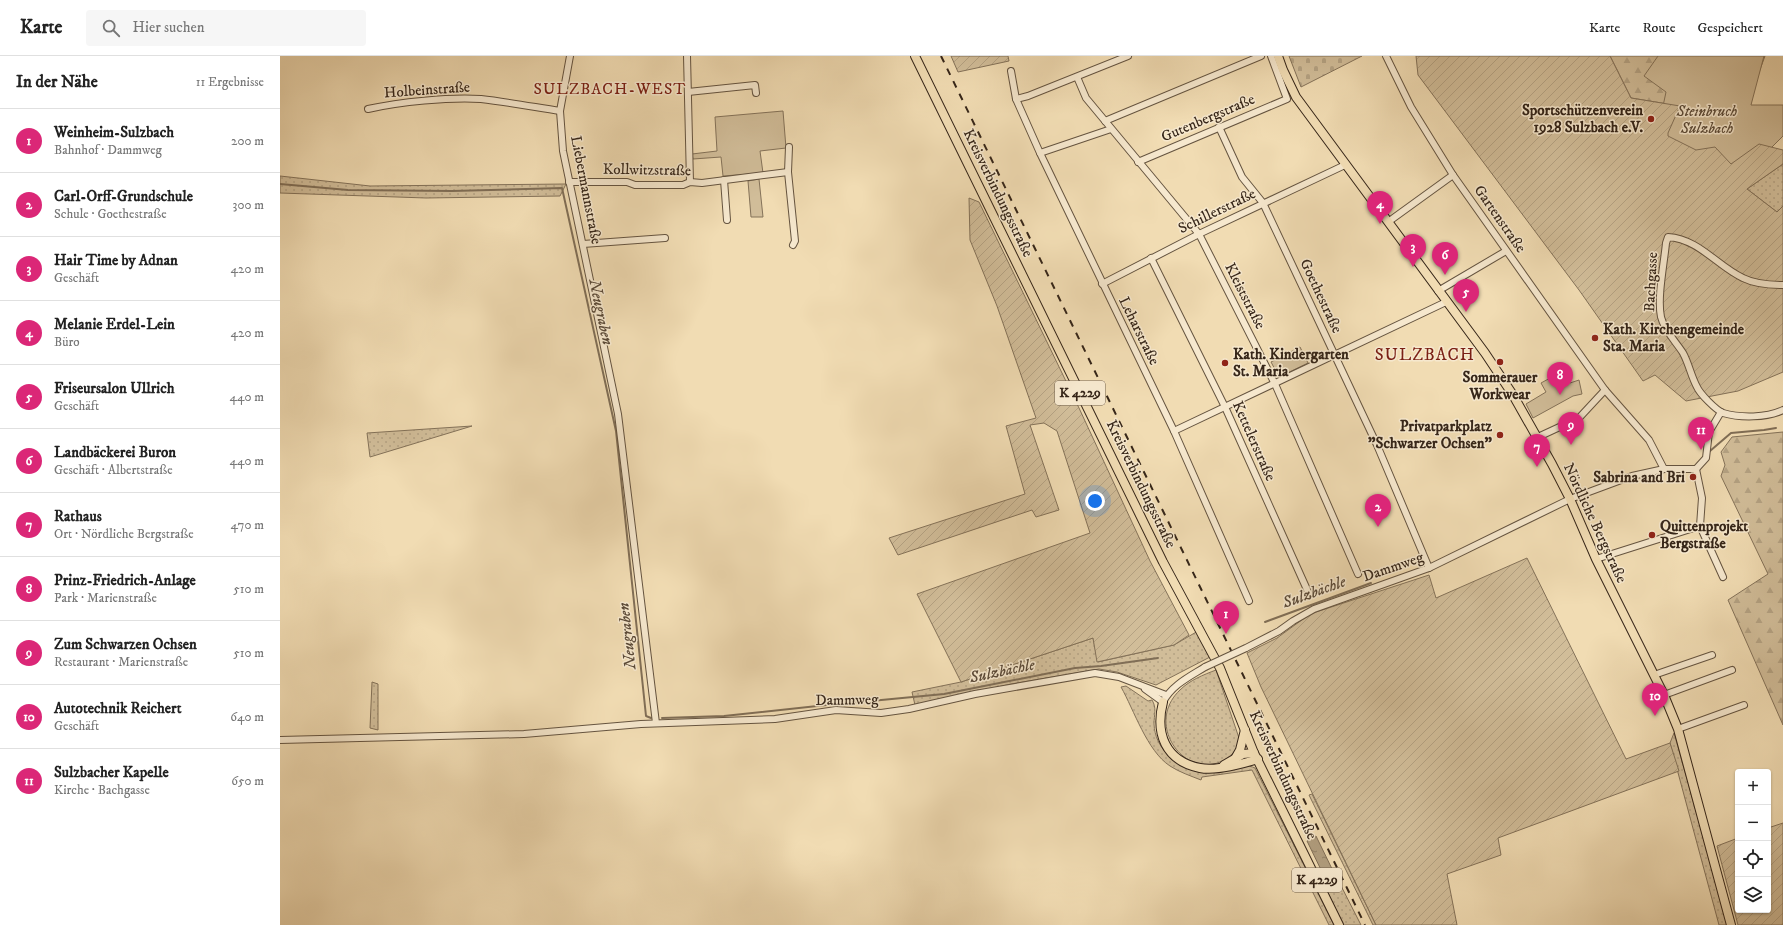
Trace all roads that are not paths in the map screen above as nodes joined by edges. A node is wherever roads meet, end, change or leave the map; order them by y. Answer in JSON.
{"nodes":[{"id":1,"x":570,"y":56,"type":"edge"},
{"id":2,"x":687,"y":56,"type":"edge"},
{"id":3,"x":915,"y":56,"type":"edge"},
{"id":4,"x":1128,"y":56,"type":"edge"},
{"id":5,"x":1261,"y":56,"type":"edge"},
{"id":6,"x":1271,"y":56,"type":"edge"},
{"id":7,"x":1278,"y":56,"type":"edge"},
{"id":8,"x":1386,"y":56,"type":"edge"},
{"id":9,"x":1011,"y":71,"type":"dead end"},
{"id":10,"x":1077,"y":77,"type":"junction"},
{"id":11,"x":688,"y":92,"type":"junction"},
{"id":12,"x":756,"y":93,"type":"dead end"},
{"id":13,"x":1016,"y":99,"type":"junction"},
{"id":14,"x":368,"y":109,"type":"dead end"},
{"id":15,"x":560,"y":111,"type":"junction"},
{"id":16,"x":1106,"y":122,"type":"junction"},
{"id":17,"x":1219,"y":127,"type":"junction"},
{"id":18,"x":1111,"y":129,"type":"junction"},
{"id":19,"x":789,"y":147,"type":"dead end"},
{"id":20,"x":1040,"y":153,"type":"junction"},
{"id":21,"x":1138,"y":162,"type":"junction"},
{"id":22,"x":1345,"y":165,"type":"junction"},
{"id":23,"x":788,"y":172,"type":"junction"},
{"id":24,"x":1453,"y":175,"type":"junction"},
{"id":25,"x":724,"y":180,"type":"junction"},
{"id":26,"x":569,"y":182,"type":"junction"},
{"id":27,"x":690,"y":182,"type":"junction"},
{"id":28,"x":1263,"y":203,"type":"junction"},
{"id":29,"x":728,"y":220,"type":"dead end"},
{"id":30,"x":1388,"y":222,"type":"junction"},
{"id":31,"x":1198,"y":234,"type":"junction"},
{"id":32,"x":665,"y":238,"type":"dead end"},
{"id":33,"x":583,"y":244,"type":"junction"},
{"id":34,"x":793,"y":245,"type":"dead end"},
{"id":35,"x":1506,"y":251,"type":"junction"},
{"id":36,"x":1151,"y":258,"type":"junction"},
{"id":37,"x":1102,"y":284,"type":"junction"},
{"id":38,"x":1783,"y":285,"type":"edge"},
{"id":39,"x":1438,"y":291,"type":"junction"},
{"id":40,"x":1446,"y":302,"type":"junction"},
{"id":41,"x":1334,"y":355,"type":"junction"},
{"id":42,"x":1275,"y":384,"type":"junction"},
{"id":43,"x":1605,"y":390,"type":"junction"},
{"id":44,"x":1225,"y":407,"type":"junction"},
{"id":45,"x":1783,"y":410,"type":"edge"},
{"id":46,"x":1721,"y":412,"type":"junction"},
{"id":47,"x":1174,"y":431,"type":"junction"},
{"id":48,"x":1538,"y":437,"type":"junction"},
{"id":49,"x":1696,"y":468,"type":"junction"},
{"id":50,"x":1664,"y":470,"type":"junction"},
{"id":51,"x":1570,"y":499,"type":"junction"},
{"id":52,"x":1700,"y":526,"type":"junction"},
{"id":53,"x":1596,"y":559,"type":"junction"},
{"id":54,"x":1429,"y":568,"type":"junction"},
{"id":55,"x":1358,"y":574,"type":"dead end"},
{"id":56,"x":1723,"y":577,"type":"dead end"},
{"id":57,"x":1309,"y":594,"type":"dead end"},
{"id":58,"x":1249,"y":601,"type":"dead end"},
{"id":59,"x":1712,"y":655,"type":"dead end"},
{"id":60,"x":1732,"y":670,"type":"dead end"},
{"id":61,"x":1654,"y":675,"type":"junction"},
{"id":62,"x":1664,"y":695,"type":"junction"},
{"id":63,"x":1165,"y":699,"type":"junction"},
{"id":64,"x":1744,"y":705,"type":"dead end"},
{"id":65,"x":656,"y":723,"type":"junction"},
{"id":66,"x":1678,"y":729,"type":"junction"},
{"id":67,"x":1245,"y":730,"type":"junction"},
{"id":68,"x":280,"y":740,"type":"edge"},
{"id":69,"x":1256,"y":756,"type":"junction"},
{"id":70,"x":1236,"y":757,"type":"junction"},
{"id":71,"x":1220,"y":767,"type":"junction"},
{"id":72,"x":1339,"y":925,"type":"edge"},
{"id":73,"x":1731,"y":925,"type":"edge"}],
"edges":[{"from":1,"to":15,"type":"street","name":"Liebermannstraße"},
{"from":2,"to":11,"type":"street"},
{"from":3,"to":67,"type":"main road","name":"Kreisverbindungsstraße","number":"K 4229"},
{"from":4,"to":10,"type":"street"},
{"from":5,"to":16,"type":"street"},
{"from":6,"to":17,"type":"street","name":"Gutenbergstraße"},
{"from":7,"to":22,"type":"main road","name":"Nördliche Bergstraße"},
{"from":8,"to":24,"type":"street","name":"Gartenstraße"},
{"from":9,"to":13,"type":"street","name":"Leharstraße"},
{"from":10,"to":13,"type":"street"},
{"from":10,"to":16,"type":"street","name":"Kleiststraße"},
{"from":11,"to":12,"type":"street"},
{"from":11,"to":27,"type":"street"},
{"from":13,"to":20,"type":"street","name":"Leharstraße"},
{"from":14,"to":15,"type":"street","name":"Holbeinstraße"},
{"from":15,"to":26,"type":"street","name":"Liebermannstraße"},
{"from":16,"to":18,"type":"street","name":"Kleiststraße"},
{"from":17,"to":21,"type":"street","name":"Gutenbergstraße"},
{"from":17,"to":28,"type":"street","name":"Goethestraße"},
{"from":18,"to":20,"type":"street"},
{"from":18,"to":21,"type":"street","name":"Kleiststraße"},
{"from":19,"to":23,"type":"street"},
{"from":20,"to":37,"type":"street","name":"Leharstraße"},
{"from":21,"to":31,"type":"street","name":"Kleiststraße"},
{"from":22,"to":28,"type":"street","name":"Schillerstraße"},
{"from":22,"to":30,"type":"main road","name":"Nördliche Bergstraße"},
{"from":23,"to":25,"type":"street","name":"Kollwitzstraße"},
{"from":23,"to":34,"type":"street"},
{"from":24,"to":30,"type":"street"},
{"from":24,"to":35,"type":"street","name":"Gartenstraße"},
{"from":25,"to":27,"type":"street","name":"Kollwitzstraße"},
{"from":25,"to":29,"type":"street"},
{"from":26,"to":27,"type":"street","name":"Kollwitzstraße"},
{"from":26,"to":33,"type":"street","name":"Liebermannstraße"},
{"from":28,"to":31,"type":"street","name":"Schillerstraße"},
{"from":28,"to":41,"type":"street","name":"Goethestraße"},
{"from":30,"to":39,"type":"main road","name":"Nördliche Bergstraße"},
{"from":31,"to":36,"type":"street","name":"Schillerstraße"},
{"from":31,"to":42,"type":"street","name":"Kleiststraße"},
{"from":32,"to":33,"type":"street"},
{"from":33,"to":65,"type":"street","name":"Liebermannstraße"},
{"from":35,"to":39,"type":"street"},
{"from":35,"to":43,"type":"street","name":"Gartenstraße"},
{"from":36,"to":37,"type":"street","name":"Schillerstraße"},
{"from":36,"to":44,"type":"street","name":"Kettelerstraße"},
{"from":37,"to":47,"type":"street","name":"Leharstraße"},
{"from":38,"to":46,"type":"street","name":"Bachgasse"},
{"from":39,"to":40,"type":"main road","name":"Nördliche Bergstraße"},
{"from":40,"to":41,"type":"street"},
{"from":40,"to":48,"type":"main road","name":"Nördliche Bergstraße"},
{"from":41,"to":42,"type":"street"},
{"from":41,"to":54,"type":"street","name":"Goethestraße"},
{"from":42,"to":44,"type":"street"},
{"from":42,"to":55,"type":"street","name":"Kleiststraße"},
{"from":43,"to":48,"type":"street"},
{"from":43,"to":50,"type":"street","name":"Gartenstraße"},
{"from":44,"to":47,"type":"street"},
{"from":44,"to":57,"type":"street","name":"Kettelerstraße"},
{"from":45,"to":46,"type":"street"},
{"from":46,"to":49,"type":"street"},
{"from":47,"to":58,"type":"street","name":"Leharstraße"},
{"from":48,"to":51,"type":"main road","name":"Nördliche Bergstraße"},
{"from":49,"to":50,"type":"street"},
{"from":49,"to":52,"type":"street"},
{"from":50,"to":51,"type":"street"},
{"from":51,"to":53,"type":"main road","name":"Nördliche Bergstraße"},
{"from":51,"to":54,"type":"street","name":"Dammweg"},
{"from":52,"to":53,"type":"street"},
{"from":52,"to":56,"type":"street"},
{"from":53,"to":61,"type":"main road","name":"Nördliche Bergstraße"},
{"from":54,"to":63,"type":"street","name":"Dammweg","bridge":true},
{"from":59,"to":61,"type":"street"},
{"from":60,"to":62,"type":"street"},
{"from":61,"to":62,"type":"main road","name":"Nördliche Bergstraße"},
{"from":62,"to":66,"type":"main road","name":"Nördliche Bergstraße"},
{"from":63,"to":65,"type":"street","name":"Dammweg"},
{"from":63,"to":71,"type":"main road"},
{"from":64,"to":66,"type":"street"},
{"from":65,"to":68,"type":"street","name":"Dammweg"},
{"from":66,"to":73,"type":"main road","name":"Nördliche Bergstraße"},
{"from":67,"to":69,"type":"main road","name":"Kreisverbindungsstraße","number":"K 4229"},
{"from":67,"to":70,"type":"main road"},
{"from":69,"to":70,"type":"main road"},
{"from":69,"to":71,"type":"main road"},
{"from":69,"to":72,"type":"main road","name":"Kreisverbindungsstraße","number":"K 4229"},
{"from":70,"to":71,"type":"main road"}]}
